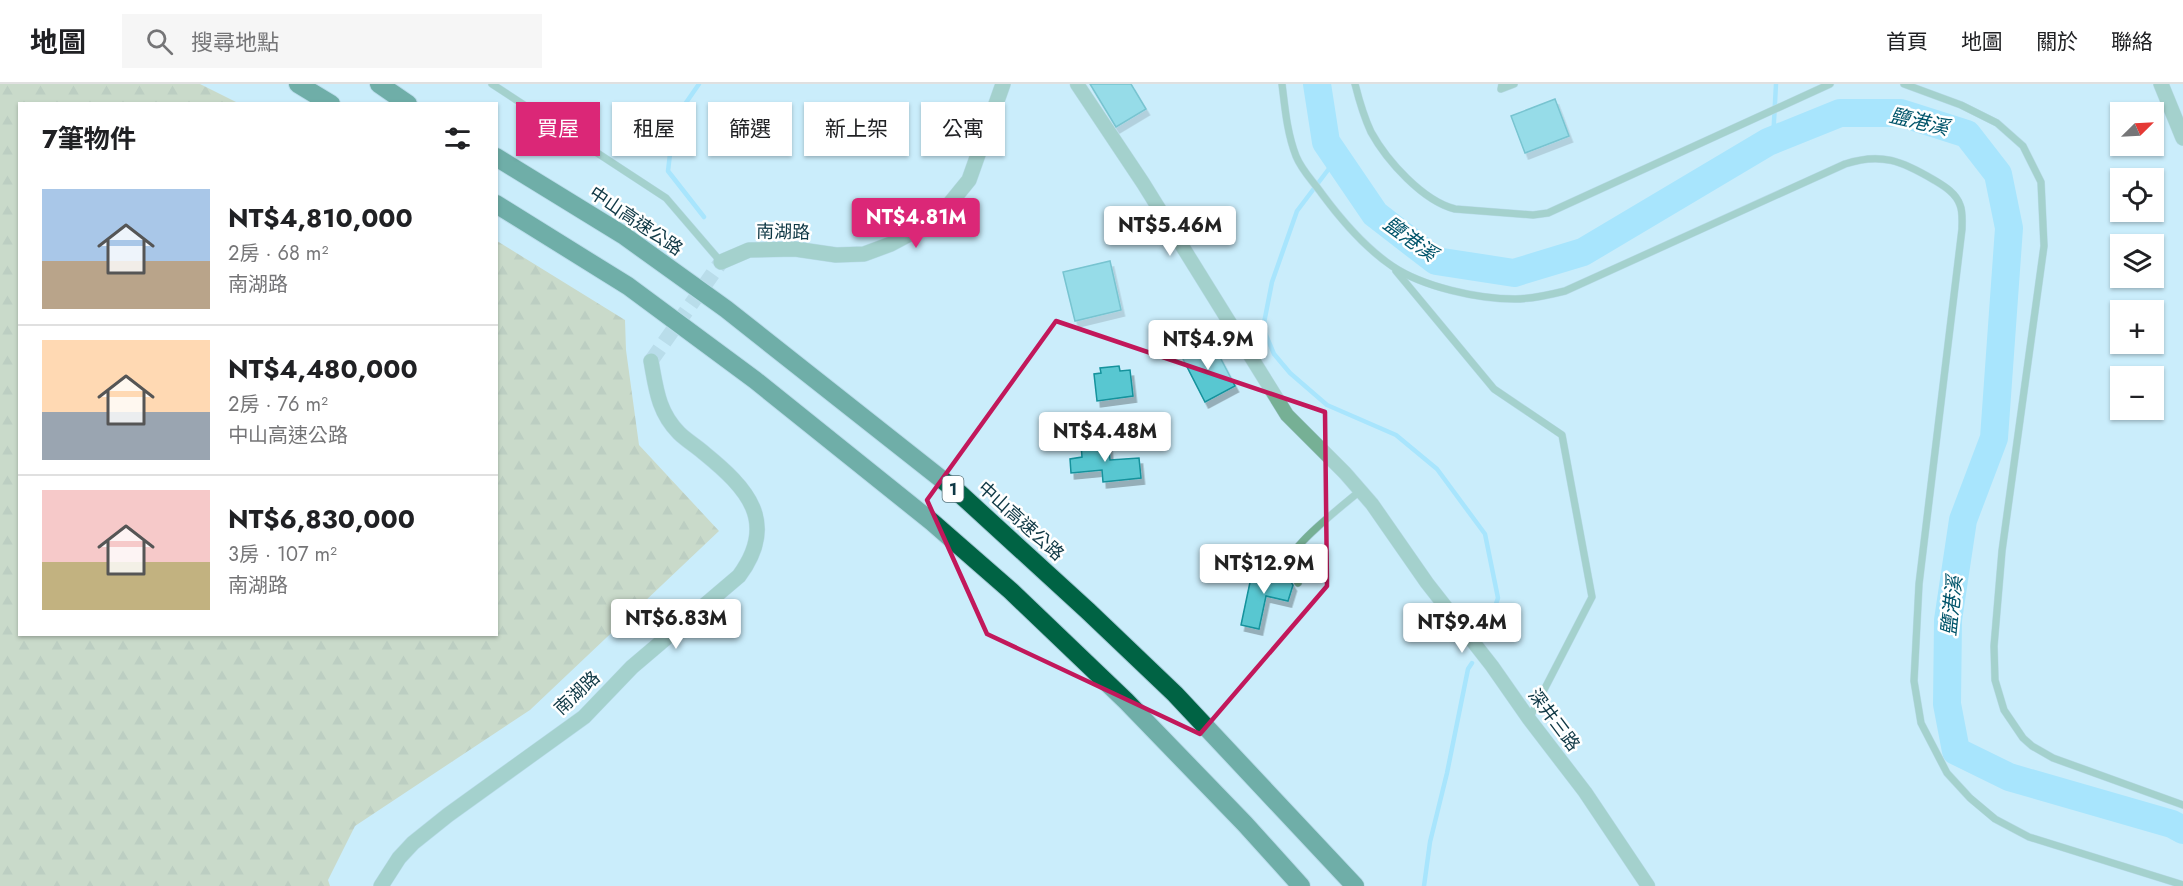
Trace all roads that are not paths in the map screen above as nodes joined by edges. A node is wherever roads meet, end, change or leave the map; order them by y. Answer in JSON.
{"nodes":[{"id":1,"x":298,"y":84,"type":"edge"},
{"id":2,"x":379,"y":84,"type":"edge"},
{"id":3,"x":492,"y":84,"type":"edge"},
{"id":4,"x":1004,"y":84,"type":"edge"},
{"id":5,"x":1077,"y":84,"type":"edge"},
{"id":6,"x":1282,"y":84,"type":"edge"},
{"id":7,"x":1354,"y":84,"type":"edge"},
{"id":8,"x":1502,"y":84,"type":"edge"},
{"id":9,"x":1514,"y":84,"type":"edge"},
{"id":10,"x":1830,"y":84,"type":"edge"},
{"id":11,"x":1904,"y":84,"type":"edge"},
{"id":12,"x":2161,"y":84,"type":"edge"},
{"id":13,"x":328,"y":102,"type":"edge"},
{"id":14,"x":405,"y":102,"type":"edge"},
{"id":15,"x":2179,"y":114,"type":"edge"},
{"id":16,"x":2183,"y":138,"type":"edge"},
{"id":17,"x":498,"y":158,"type":"edge"},
{"id":18,"x":498,"y":205,"type":"edge"},
{"id":19,"x":721,"y":262,"type":"joint"},
{"id":20,"x":1393,"y":267,"type":"junction"},
{"id":21,"x":651,"y":361,"type":"tunnel mouth"},
{"id":22,"x":1361,"y":490,"type":"junction"},
{"id":23,"x":1298,"y":583,"type":"dead end"},
{"id":24,"x":1529,"y":718,"type":"junction"},
{"id":25,"x":2183,"y":805,"type":"edge"},
{"id":26,"x":2183,"y":885,"type":"edge"},
{"id":27,"x":381,"y":886,"type":"edge"},
{"id":28,"x":1301,"y":886,"type":"edge"},
{"id":29,"x":1355,"y":886,"type":"edge"},
{"id":30,"x":1648,"y":886,"type":"edge"}],
"edges":[{"from":1,"to":13,"type":"highway"},
{"from":2,"to":14,"type":"highway"},
{"from":3,"to":19,"type":"lane"},
{"from":4,"to":19,"type":"street","name":"南湖路"},
{"from":5,"to":22,"type":"street","name":"深井三路"},
{"from":6,"to":20,"type":"lane"},
{"from":7,"to":10,"type":"lane"},
{"from":8,"to":9,"type":"lane"},
{"from":11,"to":25,"type":"lane"},
{"from":12,"to":15,"type":"street"},
{"from":15,"to":16,"type":"street"},
{"from":17,"to":29,"type":"highway","name":"中山高速公路","number":"1"},
{"from":18,"to":28,"type":"highway","number":"1"},
{"from":20,"to":24,"type":"lane"},
{"from":20,"to":26,"type":"lane"},
{"from":21,"to":27,"type":"street","name":"南湖路"},
{"from":22,"to":23,"type":"lane"},
{"from":22,"to":24,"type":"street","name":"深井三路"},
{"from":24,"to":30,"type":"street","name":"深井三路"}]}
